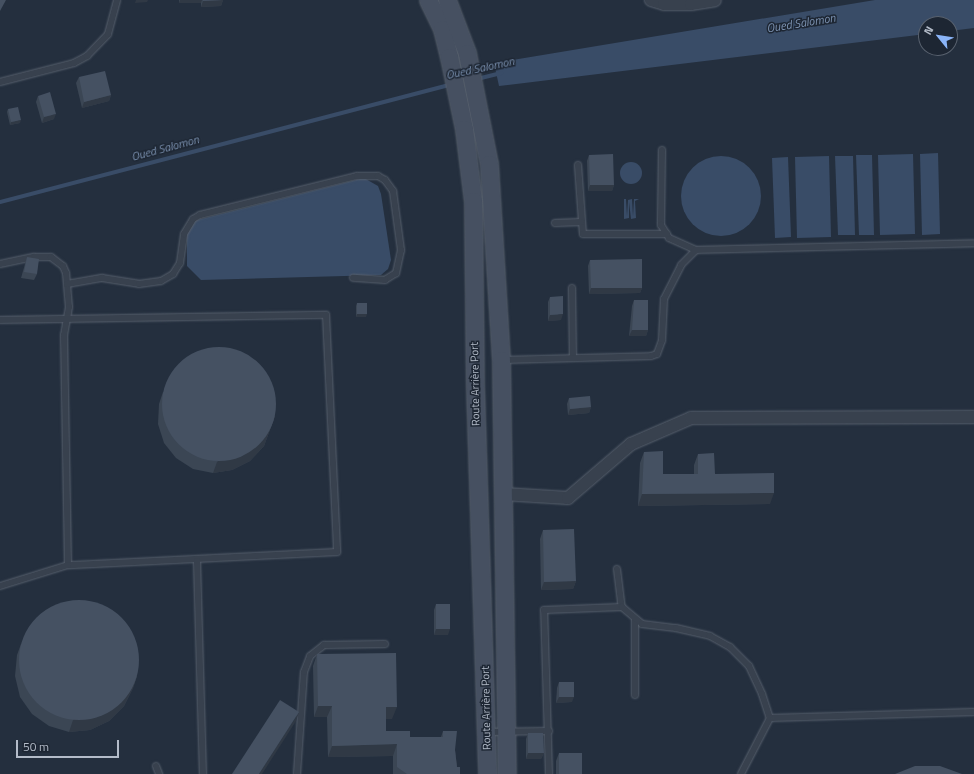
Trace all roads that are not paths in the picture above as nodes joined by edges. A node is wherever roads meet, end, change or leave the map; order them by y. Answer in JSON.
{"nodes":[{"id":1,"x":117,"y":0,"type":"edge"},
{"id":2,"x":428,"y":0,"type":"edge"},
{"id":3,"x":447,"y":0,"type":"edge"},
{"id":4,"x":651,"y":0,"type":"edge"},
{"id":5,"x":715,"y":0,"type":"edge"},
{"id":6,"x":0,"y":82,"type":"edge"},
{"id":7,"x":662,"y":150,"type":"dead end"},
{"id":8,"x":578,"y":165,"type":"dead end"},
{"id":9,"x":581,"y":222,"type":"junction"},
{"id":10,"x":555,"y":223,"type":"dead end"},
{"id":11,"x":661,"y":225,"type":"junction"},
{"id":12,"x":655,"y":234,"type":"junction"},
{"id":13,"x":667,"y":234,"type":"junction"},
{"id":14,"x":974,"y":243,"type":"edge"},
{"id":15,"x":696,"y":250,"type":"junction"},
{"id":16,"x":0,"y":264,"type":"edge"},
{"id":17,"x":353,"y":278,"type":"dead end"},
{"id":18,"x":67,"y":284,"type":"junction"},
{"id":19,"x":572,"y":288,"type":"dead end"},
{"id":20,"x":68,"y":318,"type":"junction"},
{"id":21,"x":0,"y":320,"type":"edge"},
{"id":22,"x":573,"y":358,"type":"junction"},
{"id":23,"x":501,"y":360,"type":"junction"},
{"id":24,"x":974,"y":417,"type":"edge"},
{"id":25,"x":503,"y":494,"type":"junction"},
{"id":26,"x":197,"y":561,"type":"junction"},
{"id":27,"x":68,"y":565,"type":"junction"},
{"id":28,"x":617,"y":569,"type":"dead end"},
{"id":29,"x":0,"y":586,"type":"edge"},
{"id":30,"x":622,"y":607,"type":"junction"},
{"id":31,"x":635,"y":619,"type":"junction"},
{"id":32,"x":385,"y":644,"type":"dead end"},
{"id":33,"x":635,"y":695,"type":"dead end"},
{"id":34,"x":974,"y":712,"type":"edge"},
{"id":35,"x":770,"y":718,"type":"junction"},
{"id":36,"x":549,"y":731,"type":"junction"},
{"id":37,"x":486,"y":732,"type":"junction"},
{"id":38,"x":507,"y":732,"type":"junction"},
{"id":39,"x":156,"y":766,"type":"dead end"},
{"id":40,"x":159,"y":774,"type":"edge"},
{"id":41,"x":203,"y":774,"type":"edge"},
{"id":42,"x":297,"y":774,"type":"edge"},
{"id":43,"x":487,"y":774,"type":"edge"},
{"id":44,"x":507,"y":774,"type":"edge"},
{"id":45,"x":550,"y":774,"type":"edge"},
{"id":46,"x":741,"y":774,"type":"edge"}],
"edges":[{"from":1,"to":6,"type":"lane"},
{"from":2,"to":37,"type":"street","name":"Route Arrière Port"},
{"from":3,"to":23,"type":"street","name":"Route Arrière Port"},
{"from":4,"to":5,"type":"street"},
{"from":7,"to":11,"type":"lane"},
{"from":8,"to":9,"type":"lane"},
{"from":9,"to":10,"type":"lane"},
{"from":9,"to":12,"type":"lane"},
{"from":11,"to":12,"type":"lane"},
{"from":11,"to":13,"type":"lane"},
{"from":12,"to":13,"type":"lane"},
{"from":13,"to":15,"type":"lane"},
{"from":14,"to":15,"type":"lane"},
{"from":15,"to":22,"type":"lane"},
{"from":16,"to":18,"type":"lane"},
{"from":17,"to":18,"type":"lane"},
{"from":18,"to":20,"type":"lane"},
{"from":19,"to":22,"type":"lane"},
{"from":20,"to":21,"type":"lane"},
{"from":20,"to":26,"type":"lane"},
{"from":20,"to":27,"type":"lane"},
{"from":22,"to":23,"type":"lane"},
{"from":23,"to":25,"type":"street","name":"Route Arrière Port"},
{"from":24,"to":25,"type":"street"},
{"from":25,"to":38,"type":"street","name":"Route Arrière Port"},
{"from":26,"to":27,"type":"lane"},
{"from":26,"to":41,"type":"lane"},
{"from":27,"to":29,"type":"lane"},
{"from":28,"to":30,"type":"lane"},
{"from":30,"to":31,"type":"lane"},
{"from":30,"to":36,"type":"lane"},
{"from":31,"to":33,"type":"lane"},
{"from":31,"to":35,"type":"lane"},
{"from":32,"to":42,"type":"lane"},
{"from":34,"to":35,"type":"lane"},
{"from":35,"to":46,"type":"lane"},
{"from":36,"to":38,"type":"lane"},
{"from":36,"to":45,"type":"lane"},
{"from":37,"to":38,"type":"lane"},
{"from":37,"to":43,"type":"street","name":"Route Arrière Port"},
{"from":38,"to":44,"type":"street","name":"Route Arrière Port"},
{"from":39,"to":40,"type":"lane"}]}
